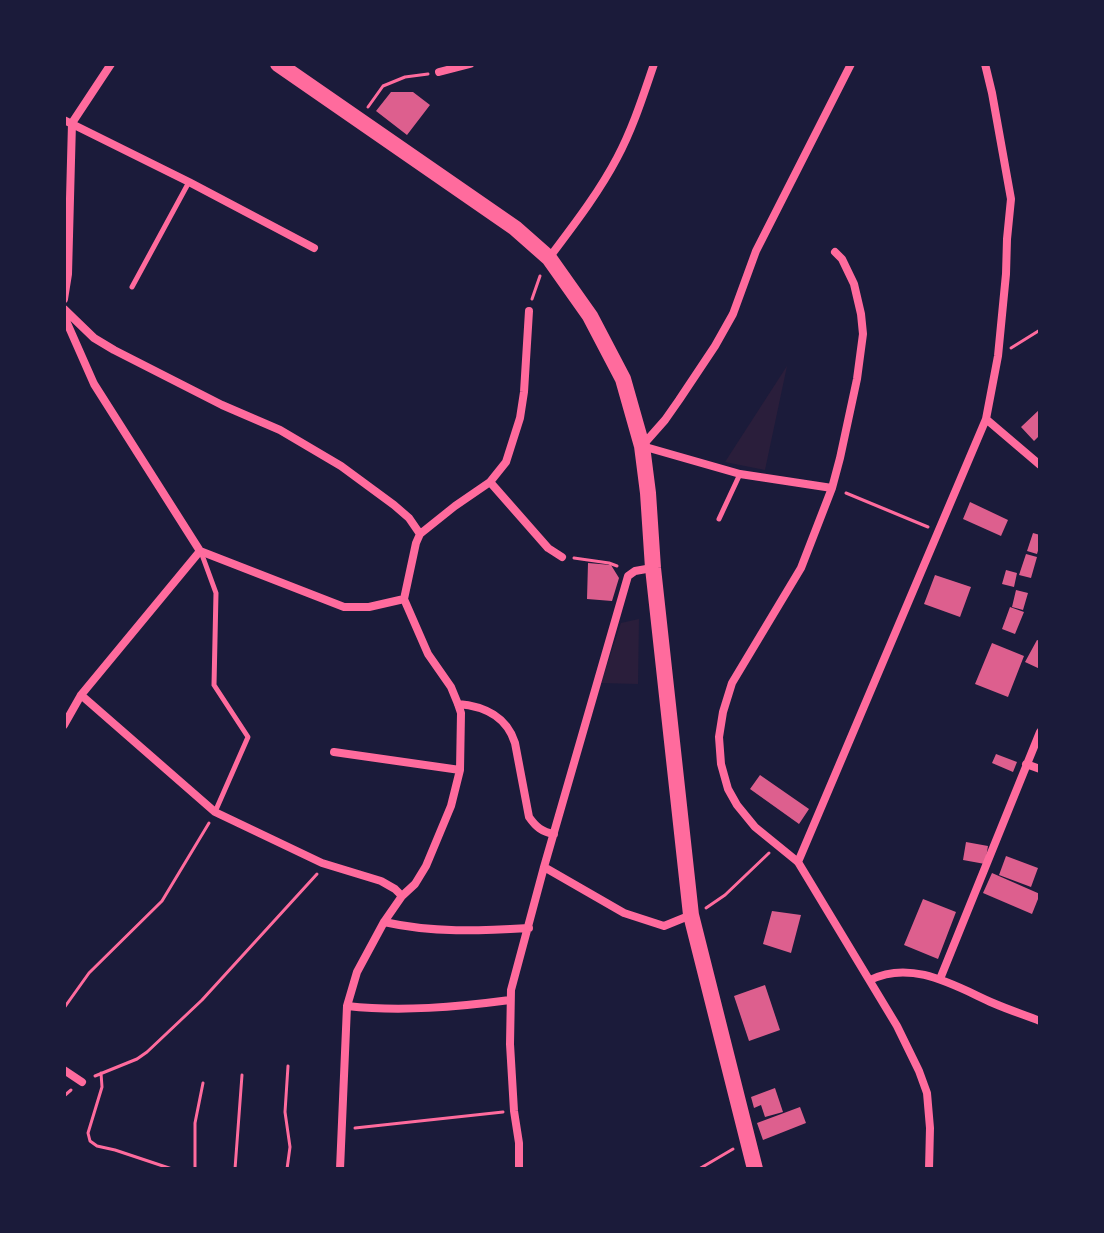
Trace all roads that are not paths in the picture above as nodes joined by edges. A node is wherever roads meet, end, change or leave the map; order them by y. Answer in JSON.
{"nodes":[{"id":1,"x":111,"y":64,"type":"edge"},
{"id":2,"x":278,"y":64,"type":"edge"},
{"id":3,"x":470,"y":64,"type":"edge"},
{"id":4,"x":654,"y":64,"type":"edge"},
{"id":5,"x":851,"y":64,"type":"edge"},
{"id":6,"x":985,"y":64,"type":"edge"},
{"id":7,"x":439,"y":72,"type":"road end"},
{"id":8,"x":68,"y":122,"type":"edge"},
{"id":9,"x":189,"y":182,"type":"junction"},
{"id":10,"x":314,"y":248,"type":"dead end"},
{"id":11,"x":835,"y":252,"type":"dead end"},
{"id":12,"x":549,"y":258,"type":"junction"},
{"id":13,"x":132,"y":287,"type":"dead end"},
{"id":14,"x":64,"y":299,"type":"edge"},
{"id":15,"x":64,"y":309,"type":"edge"},
{"id":16,"x":529,"y":311,"type":"road end"},
{"id":17,"x":64,"y":316,"type":"edge"},
{"id":18,"x":986,"y":419,"type":"junction"},
{"id":19,"x":642,"y":446,"type":"junction"},
{"id":20,"x":1040,"y":465,"type":"edge"},
{"id":21,"x":740,"y":474,"type":"junction"},
{"id":22,"x":490,"y":482,"type":"junction"},
{"id":23,"x":832,"y":488,"type":"junction"},
{"id":24,"x":719,"y":519,"type":"dead end"},
{"id":25,"x":420,"y":534,"type":"junction"},
{"id":26,"x":200,"y":551,"type":"junction"},
{"id":27,"x":562,"y":557,"type":"road end"},
{"id":28,"x":653,"y":568,"type":"junction"},
{"id":29,"x":404,"y":599,"type":"junction"},
{"id":30,"x":81,"y":695,"type":"junction"},
{"id":31,"x":458,"y":704,"type":"junction"},
{"id":32,"x":64,"y":725,"type":"edge"},
{"id":33,"x":1040,"y":732,"type":"edge"},
{"id":34,"x":334,"y":752,"type":"dead end"},
{"id":35,"x":1026,"y":764,"type":"junction"},
{"id":36,"x":1040,"y":769,"type":"edge"},
{"id":37,"x":460,"y":770,"type":"junction"},
{"id":38,"x":215,"y":812,"type":"junction"},
{"id":39,"x":554,"y":834,"type":"junction"},
{"id":40,"x":798,"y":862,"type":"junction"},
{"id":41,"x":544,"y":867,"type":"junction"},
{"id":42,"x":402,"y":896,"type":"junction"},
{"id":43,"x":691,"y":915,"type":"junction"},
{"id":44,"x":384,"y":922,"type":"junction"},
{"id":45,"x":529,"y":928,"type":"junction"},
{"id":46,"x":940,"y":979,"type":"junction"},
{"id":47,"x":870,"y":980,"type":"junction"},
{"id":48,"x":510,"y":1000,"type":"junction"},
{"id":49,"x":347,"y":1006,"type":"junction"},
{"id":50,"x":1040,"y":1021,"type":"edge"},
{"id":51,"x":64,"y":1070,"type":"edge"},
{"id":52,"x":82,"y":1082,"type":"road end"},
{"id":53,"x":340,"y":1169,"type":"edge"},
{"id":54,"x":519,"y":1169,"type":"edge"},
{"id":55,"x":755,"y":1169,"type":"edge"},
{"id":56,"x":929,"y":1169,"type":"edge"}],
"edges":[{"from":1,"to":8,"type":"street"},
{"from":2,"to":12,"type":"main road"},
{"from":3,"to":7,"type":"street"},
{"from":4,"to":12,"type":"street"},
{"from":5,"to":19,"type":"street"},
{"from":6,"to":18,"type":"street"},
{"from":8,"to":9,"type":"street"},
{"from":8,"to":14,"type":"street"},
{"from":9,"to":10,"type":"street"},
{"from":9,"to":13,"type":"lane"},
{"from":11,"to":23,"type":"street"},
{"from":12,"to":19,"type":"main road"},
{"from":15,"to":25,"type":"street"},
{"from":16,"to":22,"type":"street"},
{"from":17,"to":26,"type":"street"},
{"from":18,"to":20,"type":"street"},
{"from":18,"to":40,"type":"street"},
{"from":19,"to":21,"type":"street"},
{"from":19,"to":28,"type":"main road"},
{"from":21,"to":23,"type":"street"},
{"from":21,"to":24,"type":"lane"},
{"from":22,"to":25,"type":"street"},
{"from":22,"to":27,"type":"street"},
{"from":23,"to":40,"type":"street"},
{"from":25,"to":29,"type":"street"},
{"from":26,"to":29,"type":"street"},
{"from":26,"to":30,"type":"street"},
{"from":26,"to":38,"type":"lane"},
{"from":28,"to":39,"type":"street"},
{"from":28,"to":43,"type":"main road"},
{"from":29,"to":31,"type":"street"},
{"from":30,"to":32,"type":"street"},
{"from":30,"to":38,"type":"street"},
{"from":31,"to":37,"type":"street"},
{"from":31,"to":39,"type":"street"},
{"from":33,"to":35,"type":"street"},
{"from":34,"to":37,"type":"street"},
{"from":35,"to":36,"type":"street"},
{"from":35,"to":46,"type":"street"},
{"from":37,"to":42,"type":"street"},
{"from":38,"to":42,"type":"street"},
{"from":39,"to":41,"type":"street"},
{"from":40,"to":47,"type":"street"},
{"from":41,"to":43,"type":"street"},
{"from":41,"to":45,"type":"street"},
{"from":42,"to":44,"type":"street"},
{"from":43,"to":55,"type":"main road"},
{"from":44,"to":45,"type":"street"},
{"from":44,"to":49,"type":"street"},
{"from":45,"to":48,"type":"street"},
{"from":46,"to":47,"type":"street"},
{"from":46,"to":50,"type":"street"},
{"from":47,"to":56,"type":"street"},
{"from":48,"to":49,"type":"street"},
{"from":48,"to":54,"type":"street"},
{"from":49,"to":53,"type":"street"},
{"from":51,"to":52,"type":"street"}]}
